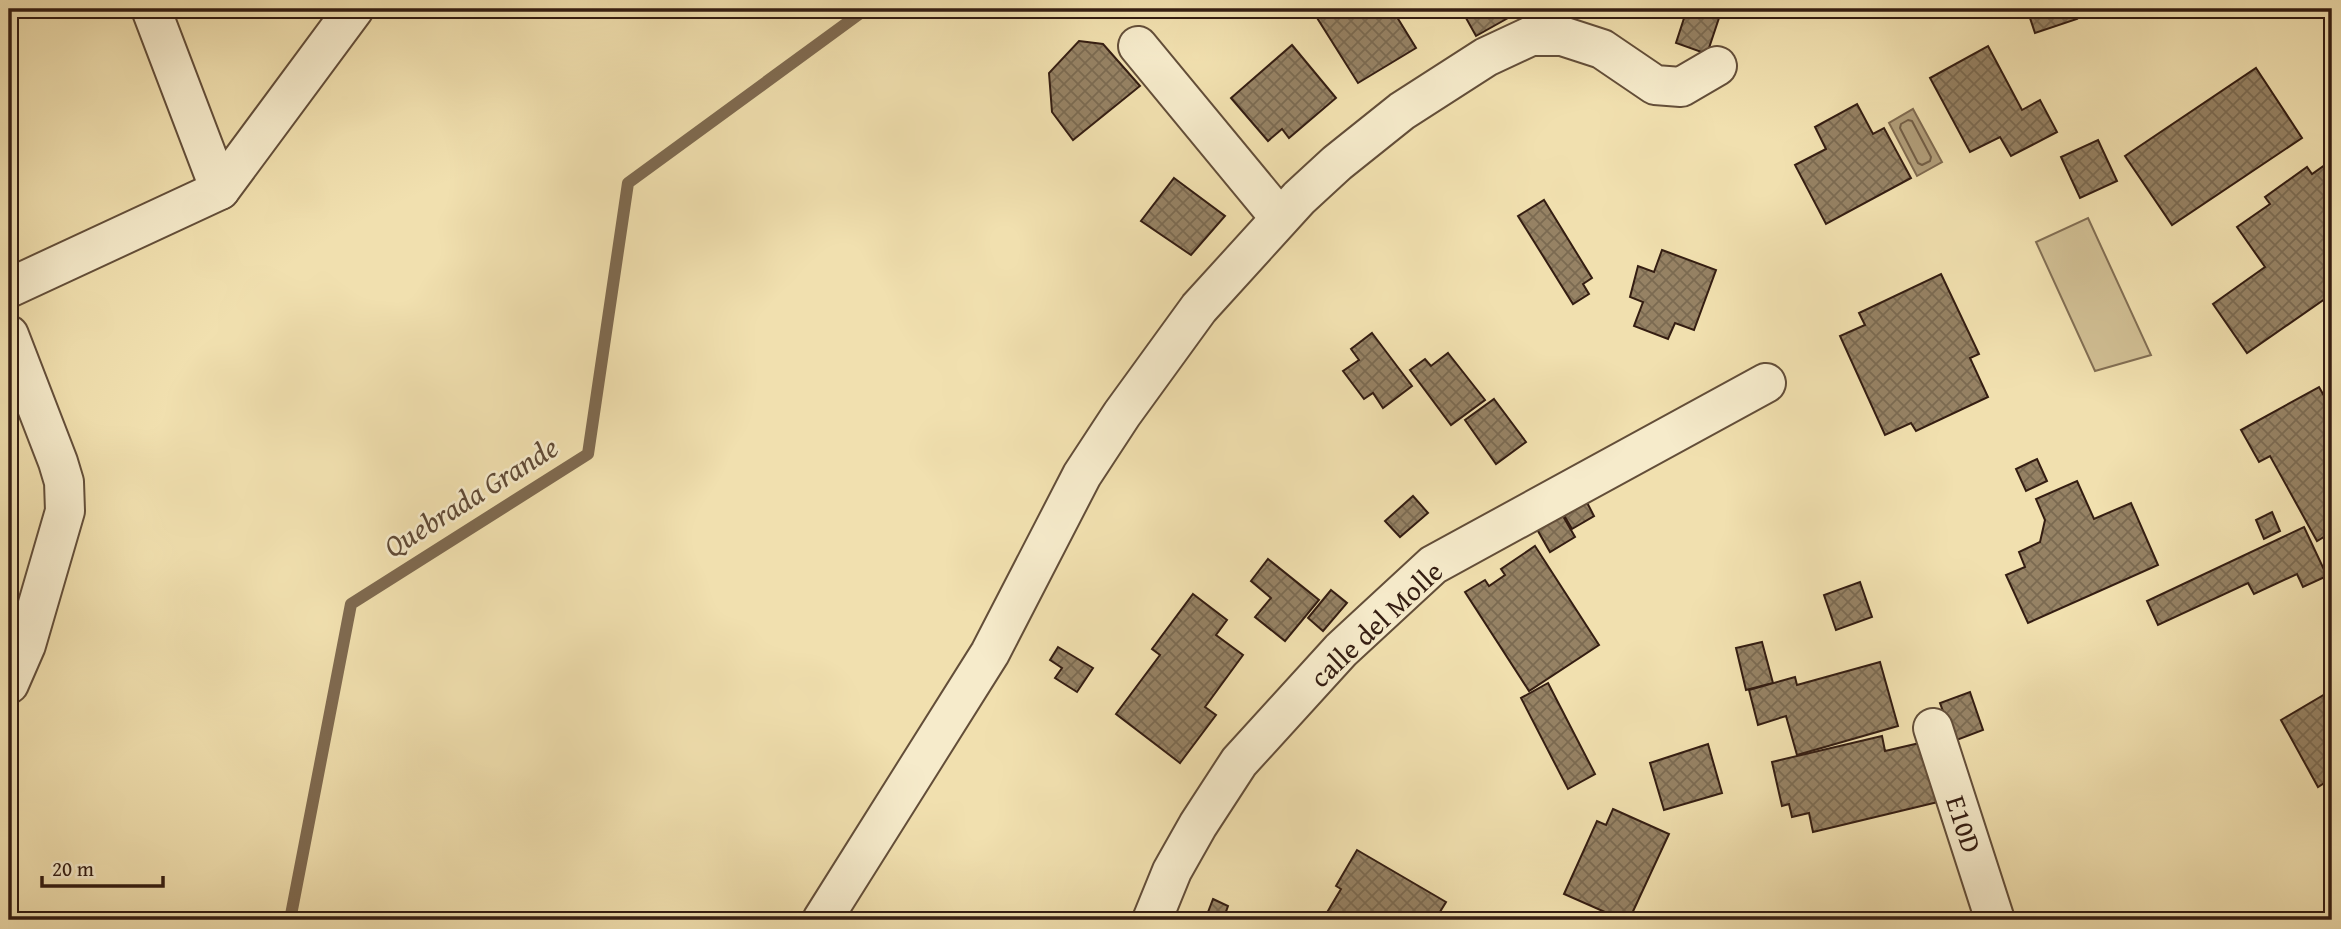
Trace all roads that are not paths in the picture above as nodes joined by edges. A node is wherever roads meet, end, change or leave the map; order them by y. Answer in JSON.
{"nodes":[{"id":1,"x":151,"y":9,"type":"edge"},
{"id":2,"x":354,"y":9,"type":"edge"},
{"id":3,"x":1138,"y":46,"type":"dead end"},
{"id":4,"x":1717,"y":66,"type":"dead end"},
{"id":5,"x":220,"y":190,"type":"junction"},
{"id":6,"x":1280,"y":218,"type":"junction"},
{"id":7,"x":9,"y":288,"type":"edge"},
{"id":8,"x":9,"y":335,"type":"edge"},
{"id":9,"x":1766,"y":383,"type":"dead end"},
{"id":10,"x":9,"y":684,"type":"edge"},
{"id":11,"x":1933,"y":728,"type":"dead end"},
{"id":12,"x":822,"y":920,"type":"edge"},
{"id":13,"x":1152,"y":920,"type":"edge"},
{"id":14,"x":1995,"y":920,"type":"edge"}],
"edges":[{"from":1,"to":5,"type":"street"},
{"from":2,"to":5,"type":"street"},
{"from":3,"to":6,"type":"street"},
{"from":4,"to":6,"type":"street"},
{"from":5,"to":7,"type":"street"},
{"from":6,"to":12,"type":"street"},
{"from":8,"to":10,"type":"street"},
{"from":9,"to":13,"type":"street","name":"calle del Molle"},
{"from":11,"to":14,"type":"street","name":"E10D"}]}
